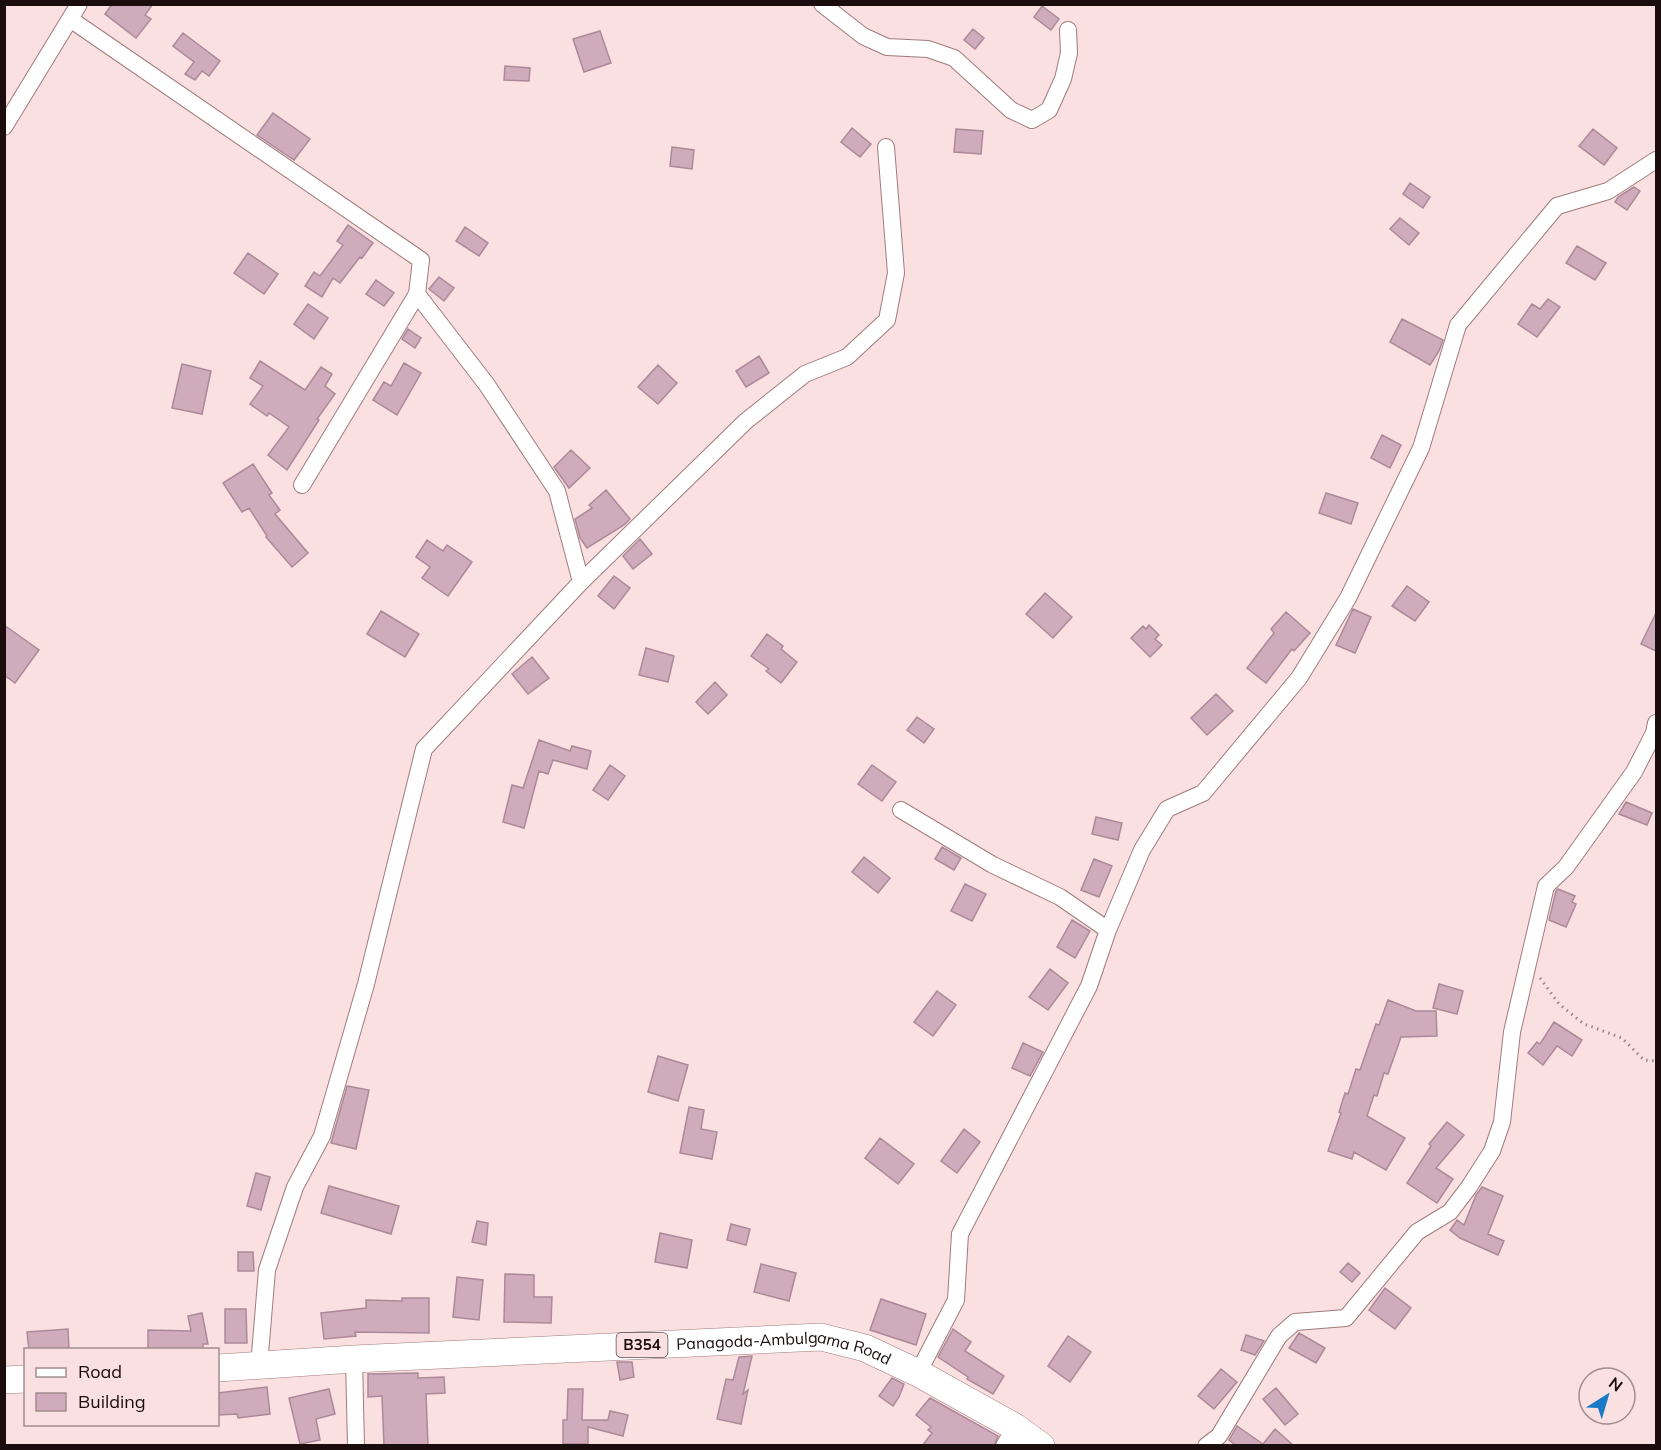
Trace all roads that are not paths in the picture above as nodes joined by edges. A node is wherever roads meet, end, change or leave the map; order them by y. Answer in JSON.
{"nodes":[{"id":1,"x":822,"y":4,"type":"edge"},
{"id":2,"x":74,"y":11,"type":"edge"},
{"id":3,"x":1068,"y":30,"type":"dead end"},
{"id":4,"x":4,"y":127,"type":"edge"},
{"id":5,"x":886,"y":147,"type":"dead end"},
{"id":6,"x":1656,"y":160,"type":"edge"},
{"id":7,"x":417,"y":294,"type":"junction"},
{"id":8,"x":302,"y":485,"type":"dead end"},
{"id":9,"x":581,"y":582,"type":"junction"},
{"id":10,"x":1656,"y":723,"type":"edge"},
{"id":11,"x":901,"y":810,"type":"dead end"},
{"id":12,"x":1108,"y":930,"type":"junction"},
{"id":13,"x":354,"y":1359,"type":"junction"},
{"id":14,"x":259,"y":1365,"type":"junction"},
{"id":15,"x":219,"y":1368,"type":"edge"},
{"id":16,"x":918,"y":1373,"type":"junction"},
{"id":17,"x":24,"y":1379,"type":"edge"},
{"id":18,"x":4,"y":1380,"type":"edge"},
{"id":19,"x":1010,"y":1436,"type":"edge"},
{"id":20,"x":356,"y":1446,"type":"edge"},
{"id":21,"x":1041,"y":1446,"type":"edge"},
{"id":22,"x":1206,"y":1446,"type":"edge"}],
"edges":[{"from":1,"to":3,"type":"street"},
{"from":2,"to":4,"type":"street"},
{"from":2,"to":7,"type":"street"},
{"from":5,"to":9,"type":"street"},
{"from":6,"to":12,"type":"street"},
{"from":7,"to":8,"type":"street"},
{"from":7,"to":9,"type":"street"},
{"from":9,"to":14,"type":"street"},
{"from":10,"to":22,"type":"street"},
{"from":11,"to":12,"type":"street"},
{"from":12,"to":16,"type":"street"},
{"from":13,"to":14,"type":"main road","name":"Panagoda-Ambulgama Road","number":"B354"},
{"from":13,"to":16,"type":"main road","name":"Panagoda-Ambulgama Road","number":"B354"},
{"from":13,"to":20,"type":"street"},
{"from":14,"to":15,"type":"main road","name":"Panagoda-Ambulgama Road","number":"B354"},
{"from":16,"to":19,"type":"main road","name":"Panagoda-Ambulgama Road","number":"B354"},
{"from":17,"to":18,"type":"main road"},
{"from":19,"to":21,"type":"main road","name":"Panagoda-Ambulgama Road","number":"B354"}]}
